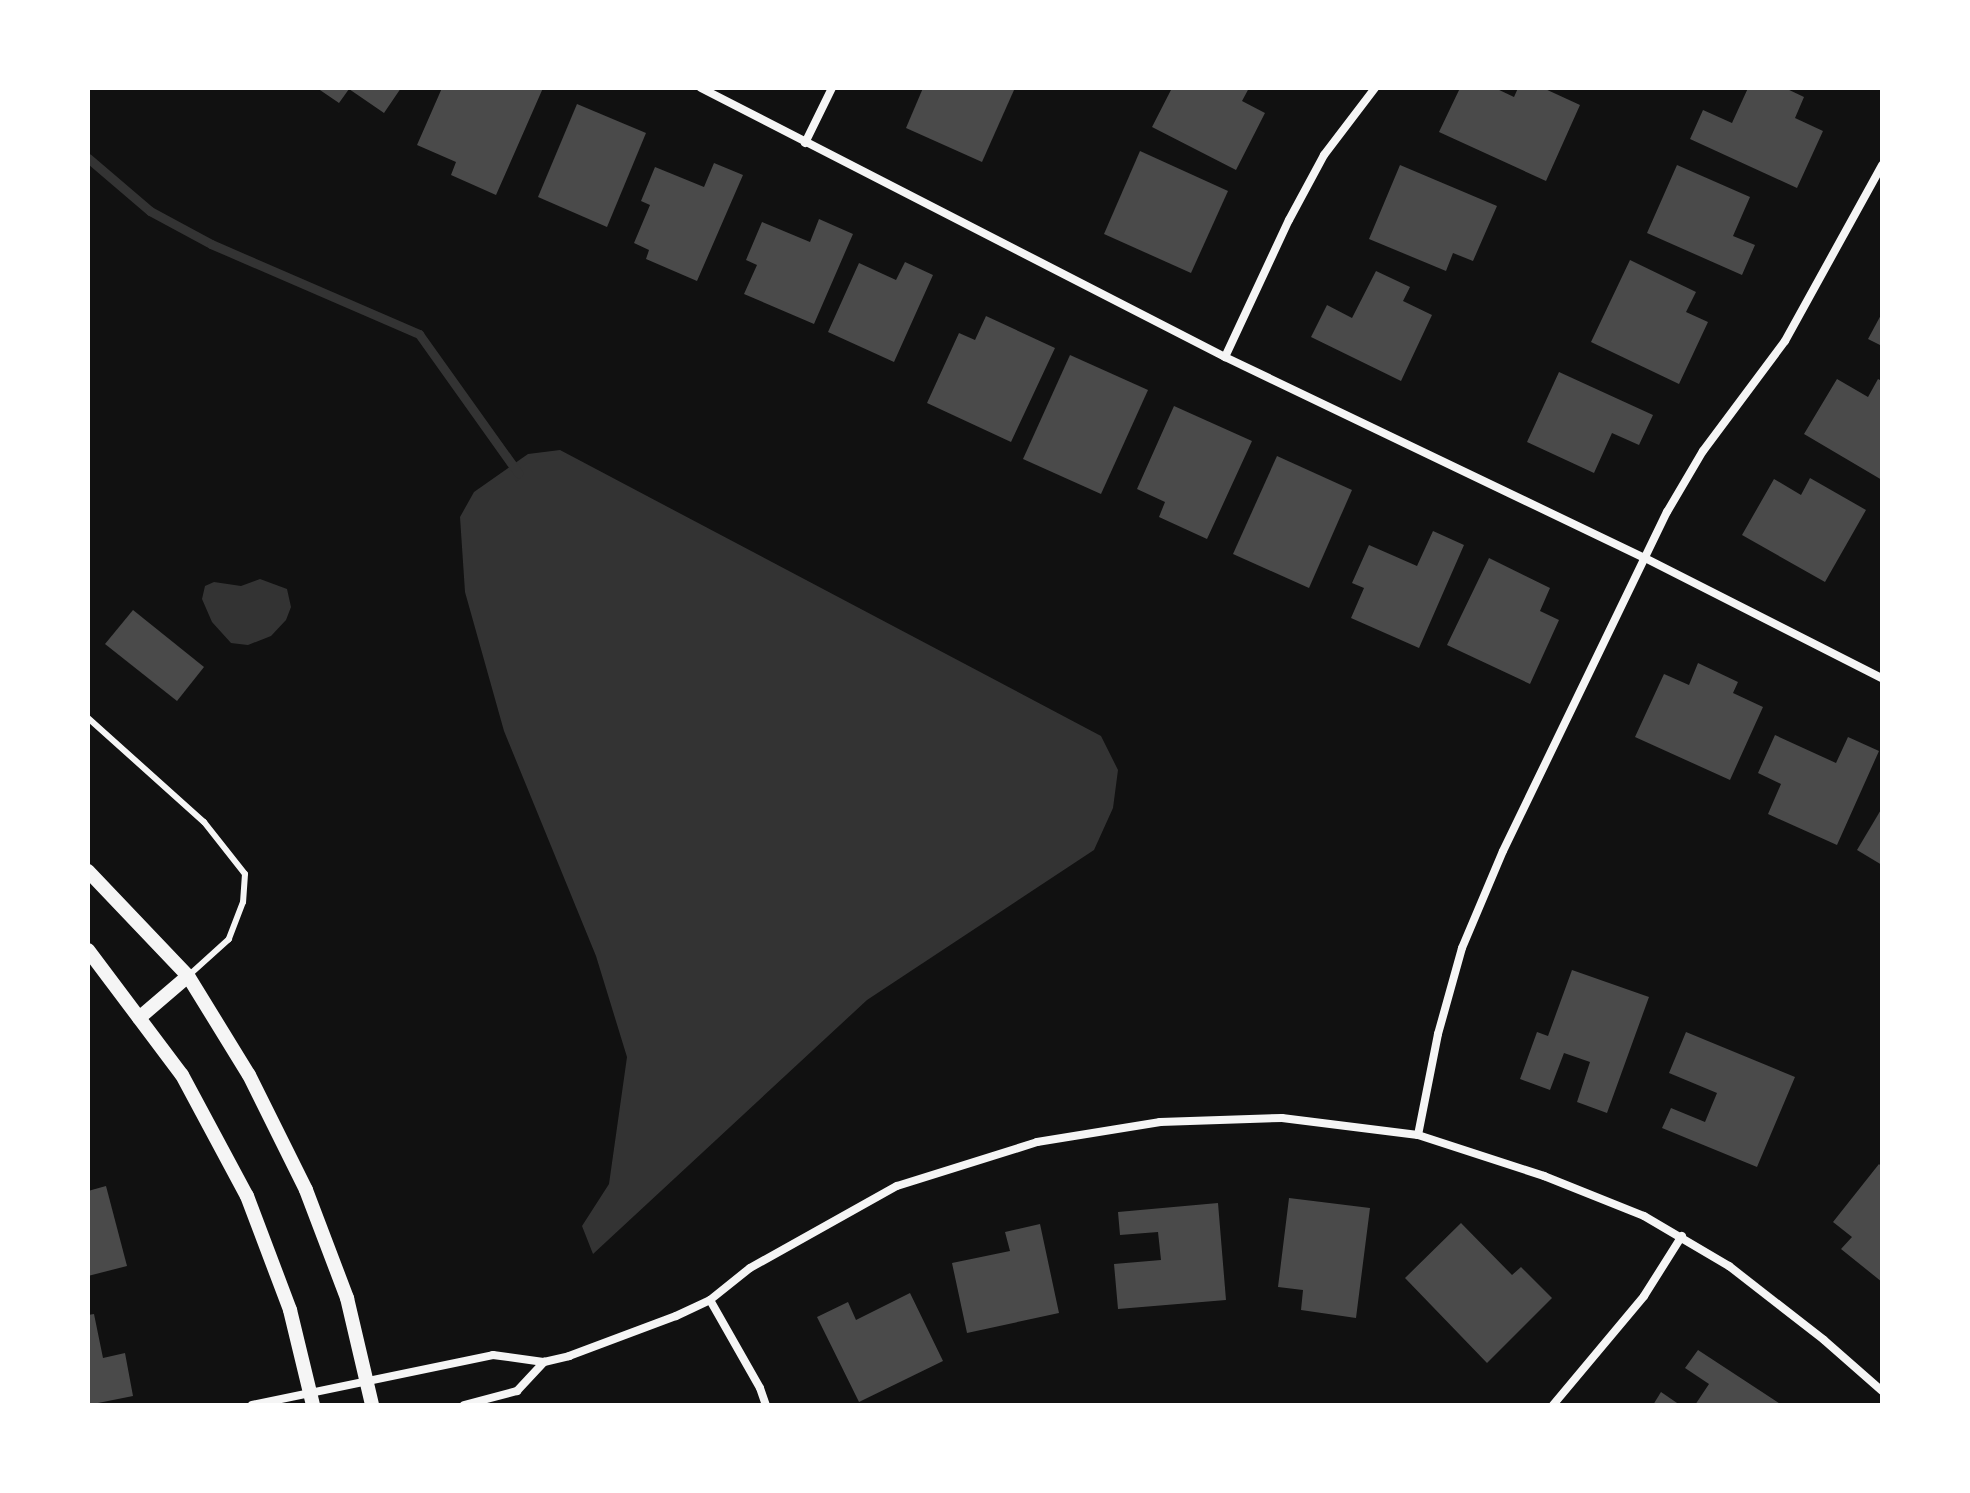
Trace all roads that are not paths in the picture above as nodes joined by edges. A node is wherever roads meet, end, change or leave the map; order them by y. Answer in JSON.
{"nodes":[{"id":1,"x":701,"y":88,"type":"edge"},
{"id":2,"x":832,"y":88,"type":"edge"},
{"id":3,"x":1375,"y":88,"type":"edge"},
{"id":4,"x":805,"y":143,"type":"junction"},
{"id":5,"x":1882,"y":165,"type":"edge"},
{"id":6,"x":1225,"y":357,"type":"junction"},
{"id":7,"x":1645,"y":558,"type":"junction"},
{"id":8,"x":1882,"y":678,"type":"edge"},
{"id":9,"x":88,"y":718,"type":"edge"},
{"id":10,"x":88,"y":871,"type":"edge"},
{"id":11,"x":88,"y":950,"type":"edge"},
{"id":12,"x":188,"y":976,"type":"junction"},
{"id":13,"x":139,"y":1018,"type":"junction"},
{"id":14,"x":1418,"y":1135,"type":"junction"},
{"id":15,"x":1682,"y":1236,"type":"junction"},
{"id":16,"x":710,"y":1300,"type":"junction"},
{"id":17,"x":544,"y":1362,"type":"junction"},
{"id":18,"x":367,"y":1381,"type":"junction"},
{"id":19,"x":1882,"y":1391,"type":"edge"},
{"id":20,"x":312,"y":1399,"type":"edge"},
{"id":21,"x":252,"y":1405,"type":"edge"},
{"id":22,"x":372,"y":1405,"type":"edge"},
{"id":23,"x":464,"y":1405,"type":"edge"},
{"id":24,"x":766,"y":1405,"type":"edge"},
{"id":25,"x":1553,"y":1405,"type":"edge"}],
"edges":[{"from":1,"to":4,"type":"street"},
{"from":2,"to":4,"type":"street"},
{"from":3,"to":6,"type":"street"},
{"from":4,"to":6,"type":"street"},
{"from":5,"to":7,"type":"street"},
{"from":6,"to":7,"type":"street"},
{"from":7,"to":8,"type":"street"},
{"from":7,"to":14,"type":"street"},
{"from":9,"to":12,"type":"lane"},
{"from":10,"to":12,"type":"street"},
{"from":11,"to":13,"type":"street"},
{"from":12,"to":13,"type":"street"},
{"from":12,"to":18,"type":"street"},
{"from":13,"to":20,"type":"street"},
{"from":14,"to":15,"type":"street"},
{"from":14,"to":16,"type":"street"},
{"from":15,"to":19,"type":"street"},
{"from":15,"to":25,"type":"street"},
{"from":16,"to":17,"type":"street"},
{"from":16,"to":24,"type":"street"},
{"from":17,"to":18,"type":"street"},
{"from":17,"to":23,"type":"street"},
{"from":18,"to":20,"type":"street"},
{"from":18,"to":22,"type":"street"},
{"from":20,"to":21,"type":"street"}]}
